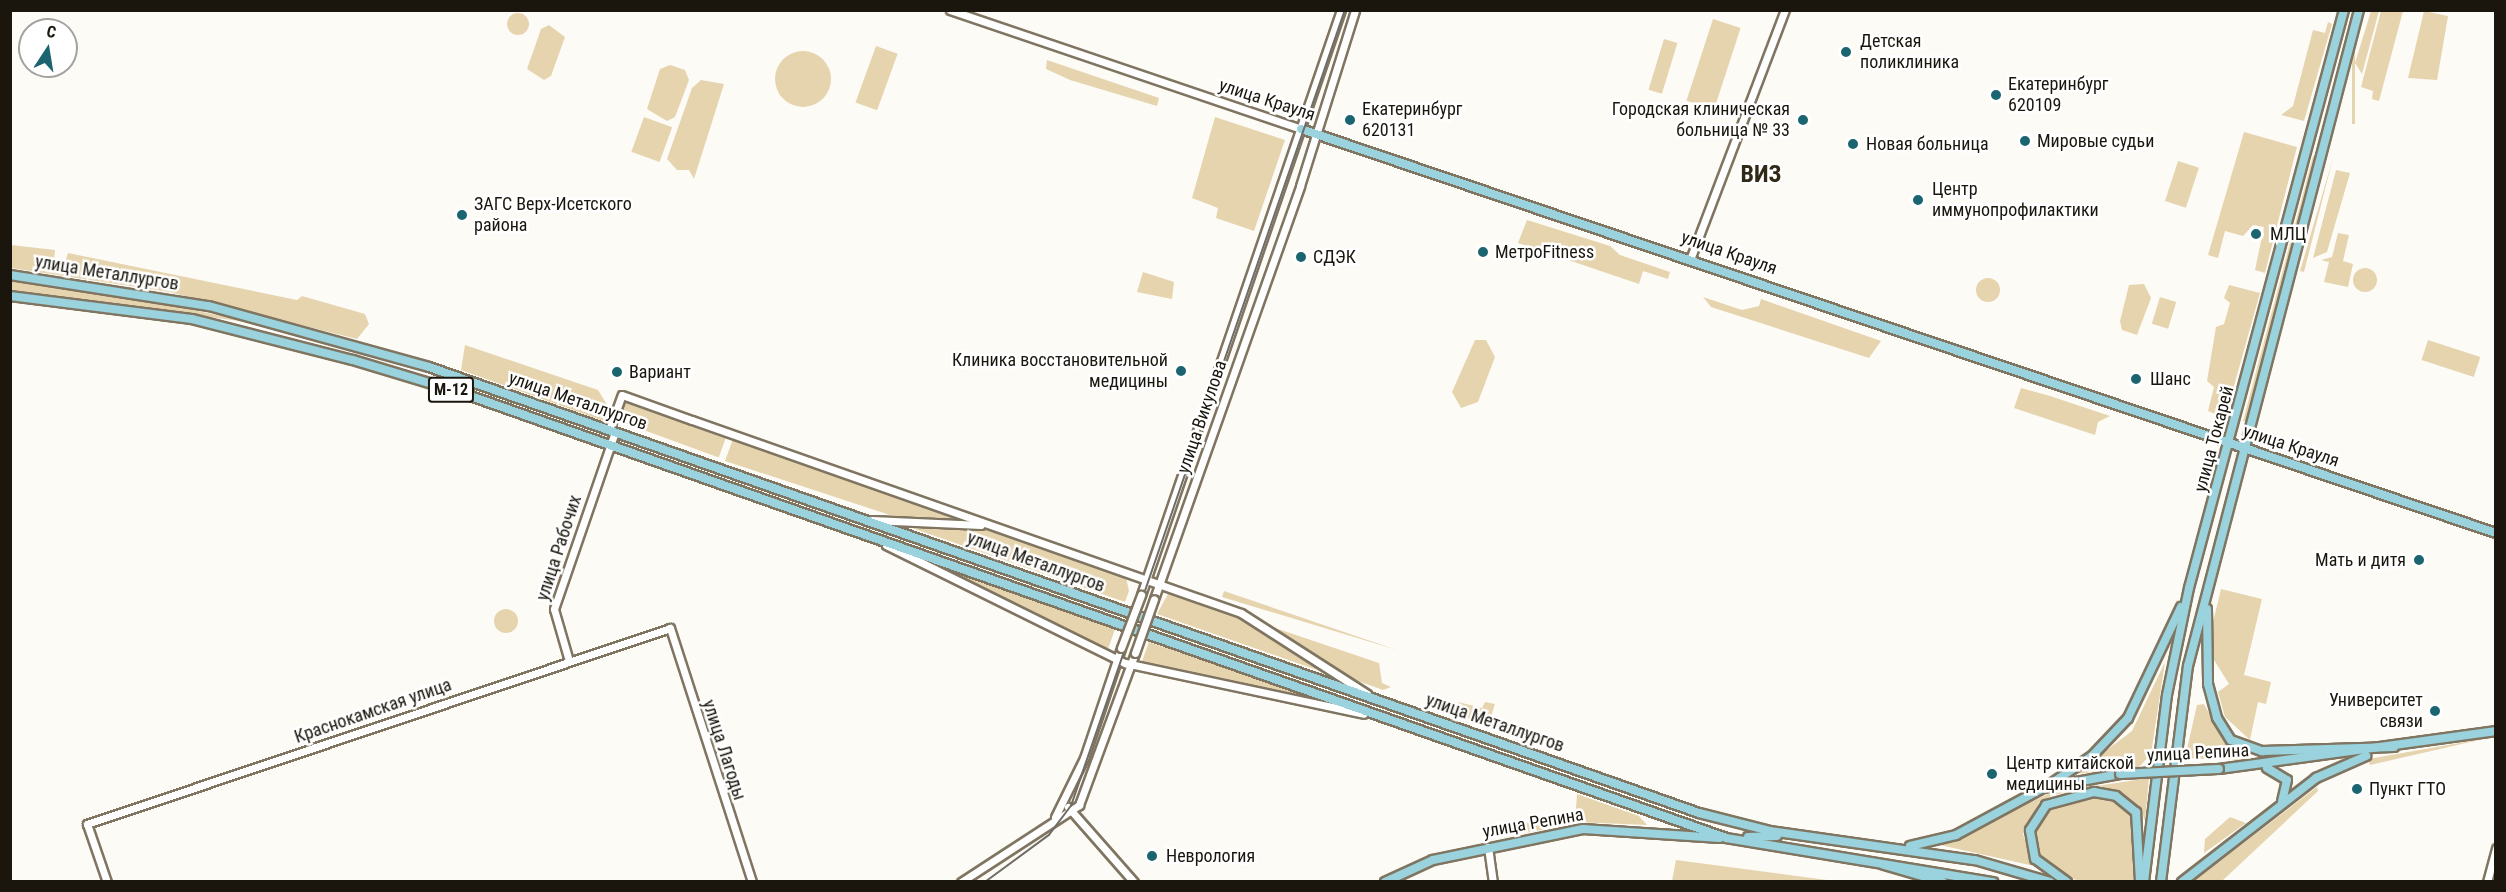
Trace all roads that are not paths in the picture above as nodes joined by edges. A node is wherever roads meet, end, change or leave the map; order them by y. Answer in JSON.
{"nodes":[{"id":1,"x":950,"y":10,"type":"edge"},
{"id":2,"x":1341,"y":10,"type":"edge"},
{"id":3,"x":1355,"y":10,"type":"edge"},
{"id":4,"x":1785,"y":10,"type":"edge"},
{"id":5,"x":2344,"y":10,"type":"edge"},
{"id":6,"x":2359,"y":10,"type":"edge"},
{"id":7,"x":1301,"y":129,"type":"junction"},
{"id":8,"x":1317,"y":134,"type":"junction"},
{"id":9,"x":1691,"y":257,"type":"junction"},
{"id":10,"x":10,"y":275,"type":"edge"},
{"id":11,"x":10,"y":296,"type":"edge"},
{"id":12,"x":264,"y":318,"type":"junction"},
{"id":13,"x":259,"y":334,"type":"junction"},
{"id":14,"x":622,"y":396,"type":"joint"},
{"id":15,"x":612,"y":431,"type":"junction"},
{"id":16,"x":2230,"y":443,"type":"junction"},
{"id":17,"x":611,"y":446,"type":"junction"},
{"id":18,"x":2247,"y":448,"type":"junction"},
{"id":19,"x":868,"y":520,"type":"junction"},
{"id":20,"x":986,"y":525,"type":"junction"},
{"id":21,"x":2496,"y":533,"type":"edge"},
{"id":22,"x":873,"y":539,"type":"junction"},
{"id":23,"x":1146,"y":580,"type":"junction"},
{"id":24,"x":1159,"y":585,"type":"junction"},
{"id":25,"x":2209,"y":585,"type":"junction"},
{"id":26,"x":2187,"y":596,"type":"junction"},
{"id":27,"x":670,"y":628,"type":"joint"},
{"id":28,"x":569,"y":661,"type":"junction"},
{"id":29,"x":1117,"y":661,"type":"junction"},
{"id":30,"x":1130,"y":665,"type":"junction"},
{"id":31,"x":1377,"y":700,"type":"junction"},
{"id":32,"x":1385,"y":718,"type":"junction"},
{"id":33,"x":2496,"y":731,"type":"edge"},
{"id":34,"x":2394,"y":747,"type":"junction"},
{"id":35,"x":2261,"y":767,"type":"junction"},
{"id":36,"x":2043,"y":788,"type":"junction"},
{"id":37,"x":1064,"y":802,"type":"junction"},
{"id":38,"x":2278,"y":806,"type":"junction"},
{"id":39,"x":1071,"y":809,"type":"junction"},
{"id":40,"x":1055,"y":817,"type":"junction"},
{"id":41,"x":1800,"y":835,"type":"junction"},
{"id":42,"x":1726,"y":838,"type":"junction"},
{"id":43,"x":1879,"y":845,"type":"junction"},
{"id":44,"x":1488,"y":847,"type":"junction"},
{"id":45,"x":2496,"y":848,"type":"edge"},
{"id":46,"x":1875,"y":860,"type":"junction"},
{"id":47,"x":107,"y":882,"type":"edge"},
{"id":48,"x":752,"y":882,"type":"edge"},
{"id":49,"x":961,"y":882,"type":"edge"},
{"id":50,"x":1134,"y":882,"type":"edge"},
{"id":51,"x":1385,"y":882,"type":"edge"},
{"id":52,"x":1493,"y":882,"type":"edge"},
{"id":53,"x":1943,"y":882,"type":"edge"},
{"id":54,"x":1993,"y":882,"type":"edge"},
{"id":55,"x":2050,"y":882,"type":"edge"},
{"id":56,"x":2067,"y":882,"type":"edge"},
{"id":57,"x":2142,"y":882,"type":"edge"},
{"id":58,"x":2161,"y":882,"type":"edge"},
{"id":59,"x":2182,"y":882,"type":"edge"},
{"id":60,"x":2487,"y":882,"type":"edge"}],
"edges":[{"from":1,"to":7,"type":"street","name":"улица Крауля"},
{"from":2,"to":7,"type":"street","name":"улица Викулова"},
{"from":3,"to":8,"type":"street","name":"улица Викулова"},
{"from":4,"to":9,"type":"street"},
{"from":5,"to":16,"type":"main road","name":"улица Токарей"},
{"from":6,"to":18,"type":"main road","name":"улица Токарей"},
{"from":7,"to":8,"type":"main road","name":"улица Крауля"},
{"from":7,"to":23,"type":"street","name":"улица Викулова"},
{"from":8,"to":9,"type":"main road","name":"улица Крауля"},
{"from":8,"to":24,"type":"street","name":"улица Викулова"},
{"from":9,"to":16,"type":"main road","name":"улица Крауля"},
{"from":10,"to":12,"type":"main road","name":"улица Металлургов","number":"М-12"},
{"from":11,"to":13,"type":"main road","name":"улица Металлургов"},
{"from":12,"to":13,"type":"main road"},
{"from":12,"to":15,"type":"main road","name":"улица Металлургов","number":"М-12"},
{"from":13,"to":17,"type":"main road","name":"улица Металлургов","number":"М-12"},
{"from":14,"to":15,"type":"street","name":"улица Рабочих"},
{"from":14,"to":20,"type":"street","name":"улица Металлургов"},
{"from":15,"to":17,"type":"street","name":"улица Рабочих"},
{"from":15,"to":19,"type":"main road","name":"улица Металлургов"},
{"from":16,"to":18,"type":"main road","name":"улица Крауля"},
{"from":16,"to":26,"type":"main road","name":"улица Токарей"},
{"from":17,"to":22,"type":"main road","name":"улица Металлургов"},
{"from":17,"to":28,"type":"street","name":"улица Рабочих"},
{"from":18,"to":21,"type":"main road","name":"улица Крауля"},
{"from":18,"to":25,"type":"main road","name":"улица Токарей"},
{"from":19,"to":20,"type":"street"},
{"from":19,"to":31,"type":"main road","name":"улица Металлургов"},
{"from":20,"to":23,"type":"street","name":"улица Металлургов"},
{"from":22,"to":29,"type":"street"},
{"from":22,"to":32,"type":"main road","name":"улица Металлургов"},
{"from":23,"to":24,"type":"street","name":"улица Металлургов"},
{"from":23,"to":29,"type":"street","name":"улица Викулова","bridge":true},
{"from":24,"to":30,"type":"street","name":"улица Викулова","bridge":true},
{"from":24,"to":31,"type":"street","name":"улица Металлургов"},
{"from":25,"to":34,"type":"main road"},
{"from":25,"to":58,"type":"main road","name":"улица Токарей"},
{"from":26,"to":36,"type":"main road"},
{"from":26,"to":57,"type":"main road","name":"улица Токарей"},
{"from":27,"to":28,"type":"street","name":"Краснокамская улица"},
{"from":27,"to":48,"type":"street","name":"улица Лагоды"},
{"from":28,"to":47,"type":"street","name":"Краснокамская улица"},
{"from":29,"to":30,"type":"street"},
{"from":29,"to":37,"type":"street","name":"улица Викулова"},
{"from":30,"to":32,"type":"street"},
{"from":30,"to":39,"type":"street","name":"улица Викулова"},
{"from":31,"to":41,"type":"main road","name":"улица Металлургов"},
{"from":32,"to":42,"type":"main road","name":"улица Металлургов"},
{"from":33,"to":34,"type":"main road","name":"улица Репина"},
{"from":34,"to":35,"type":"main road","name":"улица Репина"},
{"from":34,"to":38,"type":"main road"},
{"from":35,"to":36,"type":"main road","name":"улица Репина","bridge":true},
{"from":35,"to":38,"type":"main road"},
{"from":36,"to":43,"type":"main road","name":"улица Репина"},
{"from":37,"to":39,"type":"street"},
{"from":37,"to":40,"type":"street","name":"улица Викулова"},
{"from":38,"to":59,"type":"main road"},
{"from":39,"to":40,"type":"street","name":"улица Викулова"},
{"from":39,"to":50,"type":"street"},
{"from":40,"to":49,"type":"street","name":"улица Викулова"},
{"from":41,"to":42,"type":"main road","name":"улица Репина"},
{"from":41,"to":43,"type":"main road","name":"улица Металлургов"},
{"from":42,"to":44,"type":"main road","name":"улица Репина"},
{"from":42,"to":46,"type":"main road","name":"улица Металлургов"},
{"from":43,"to":55,"type":"main road","name":"улица Металлургов"},
{"from":44,"to":51,"type":"main road","name":"улица Репина"},
{"from":44,"to":52,"type":"street"},
{"from":45,"to":60,"type":"street"},
{"from":46,"to":53,"type":"main road"},
{"from":46,"to":54,"type":"main road","name":"улица Металлургов"},
{"from":56,"to":57,"type":"main road"}]}
